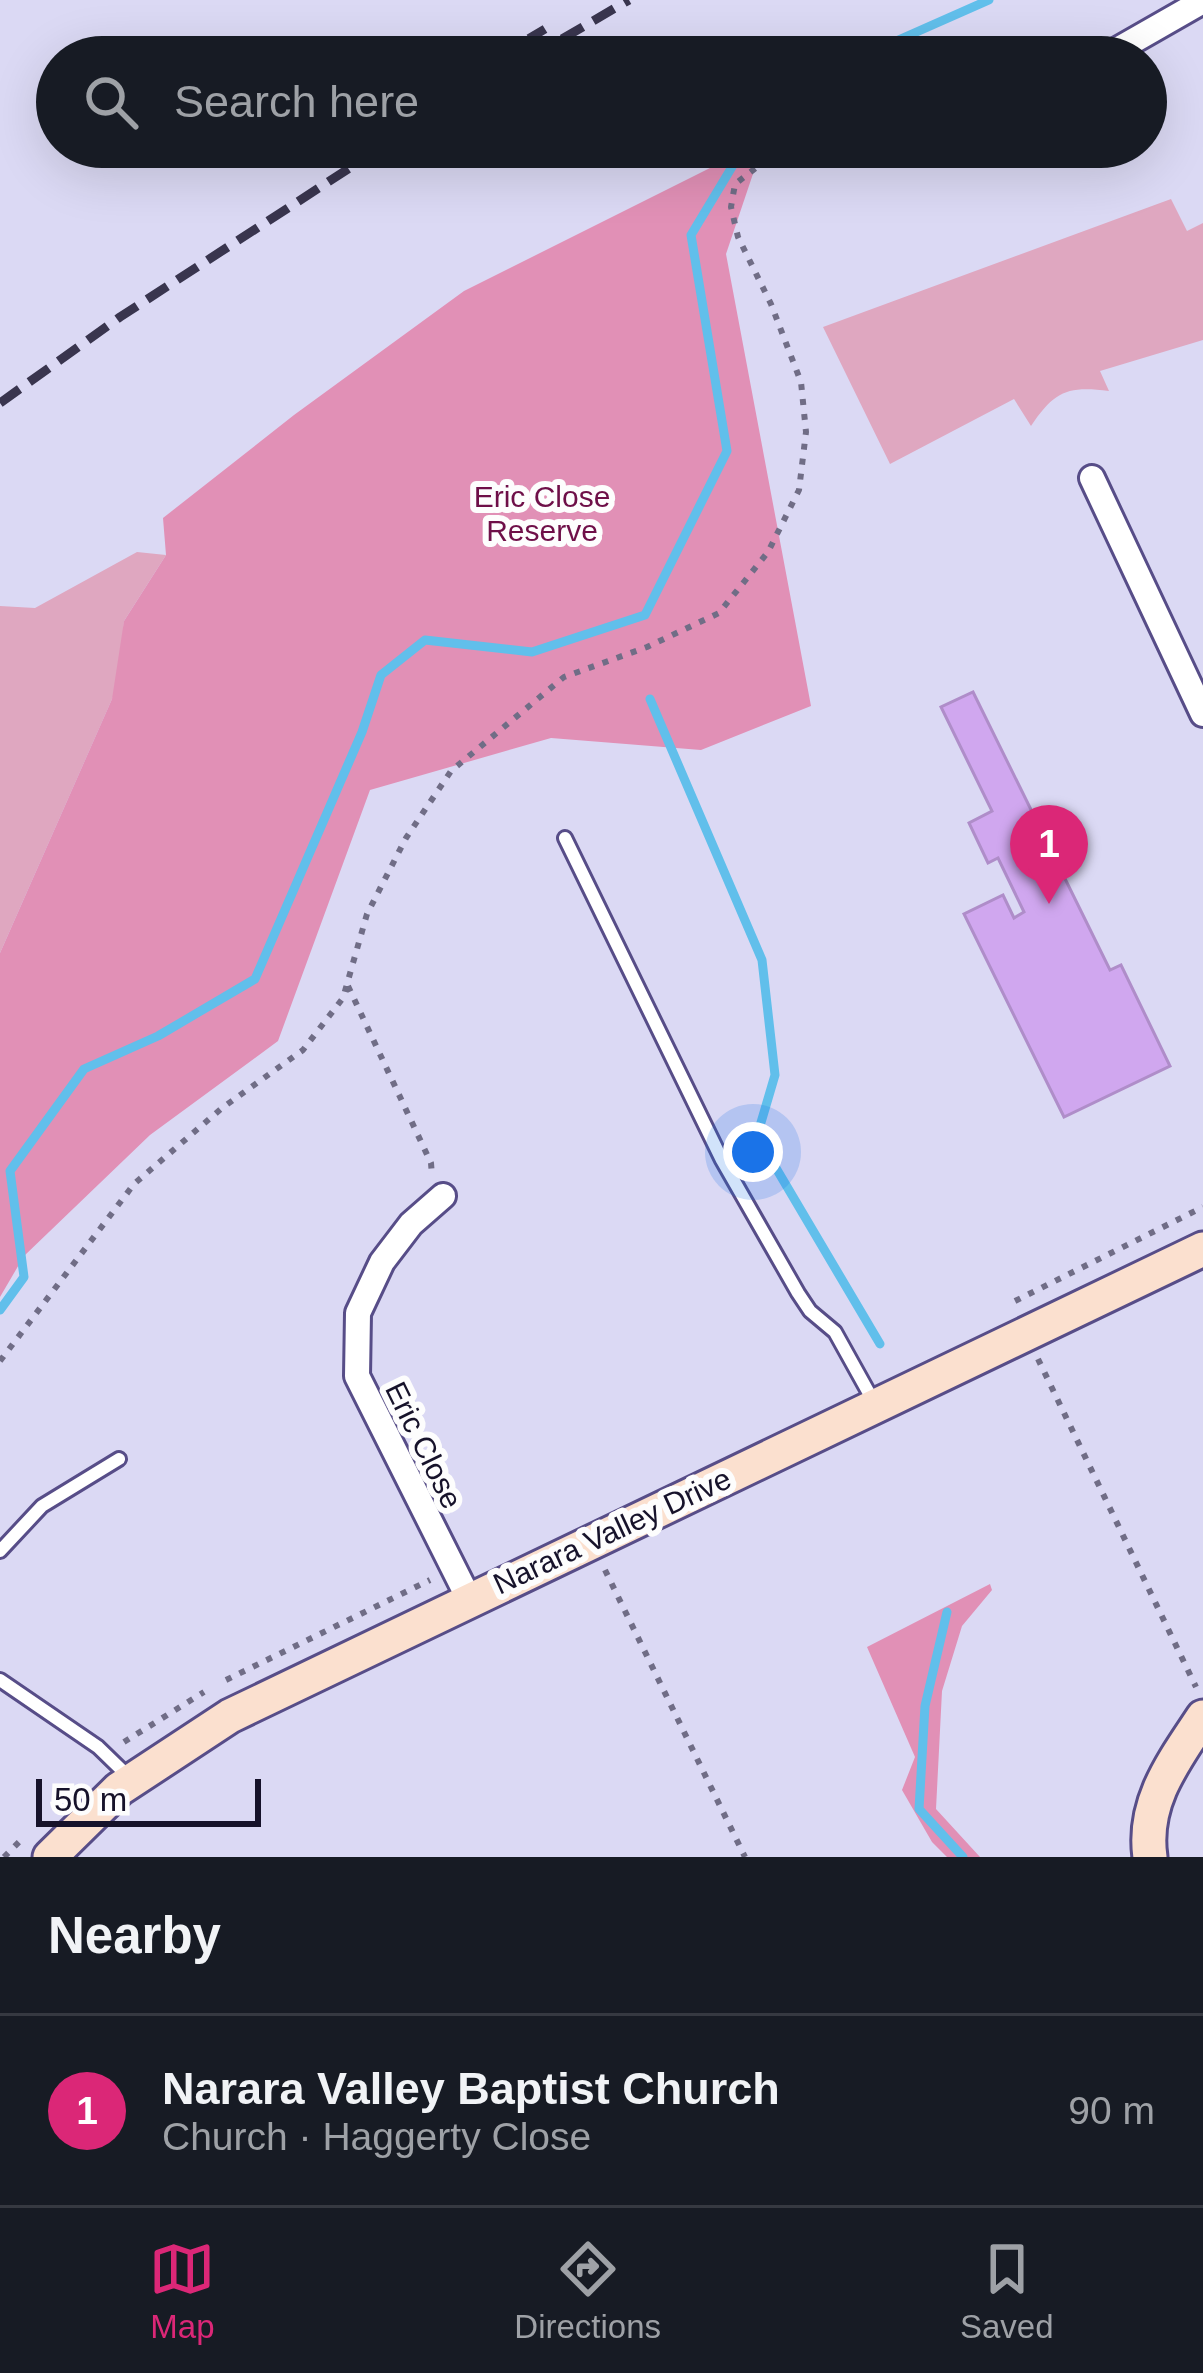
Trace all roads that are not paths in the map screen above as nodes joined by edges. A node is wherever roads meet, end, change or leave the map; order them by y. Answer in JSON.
{"nodes":[{"id":1,"x":1203,"y":2,"type":"edge"},
{"id":2,"x":1142,"y":36,"type":"edge"},
{"id":3,"x":1092,"y":478,"type":"dead end"},
{"id":4,"x":1203,"y":714,"type":"edge"},
{"id":5,"x":565,"y":838,"type":"dead end"},
{"id":6,"x":439,"y":1200,"type":"road end"},
{"id":7,"x":1203,"y":1250,"type":"edge"},
{"id":8,"x":876,"y":1405,"type":"junction"},
{"id":9,"x":119,"y":1459,"type":"dead end"},
{"id":10,"x":0,"y":1551,"type":"edge"},
{"id":11,"x":469,"y":1599,"type":"junction"},
{"id":12,"x":0,"y":1680,"type":"edge"},
{"id":13,"x":1203,"y":1717,"type":"edge"},
{"id":14,"x":132,"y":1780,"type":"junction"},
{"id":15,"x":50,"y":1857,"type":"edge"},
{"id":16,"x":1150,"y":1857,"type":"edge"}],
"edges":[{"from":1,"to":2,"type":"street"},
{"from":3,"to":4,"type":"street"},
{"from":5,"to":8,"type":"lane"},
{"from":6,"to":11,"type":"street","name":"Eric Close"},
{"from":7,"to":8,"type":"main road","name":"Narara Valley Drive"},
{"from":8,"to":11,"type":"main road","name":"Narara Valley Drive"},
{"from":9,"to":10,"type":"lane"},
{"from":11,"to":14,"type":"main road","name":"Narara Valley Drive"},
{"from":12,"to":14,"type":"lane"},
{"from":13,"to":16,"type":"main road"},
{"from":14,"to":15,"type":"main road","name":"Narara Valley Drive"}]}
